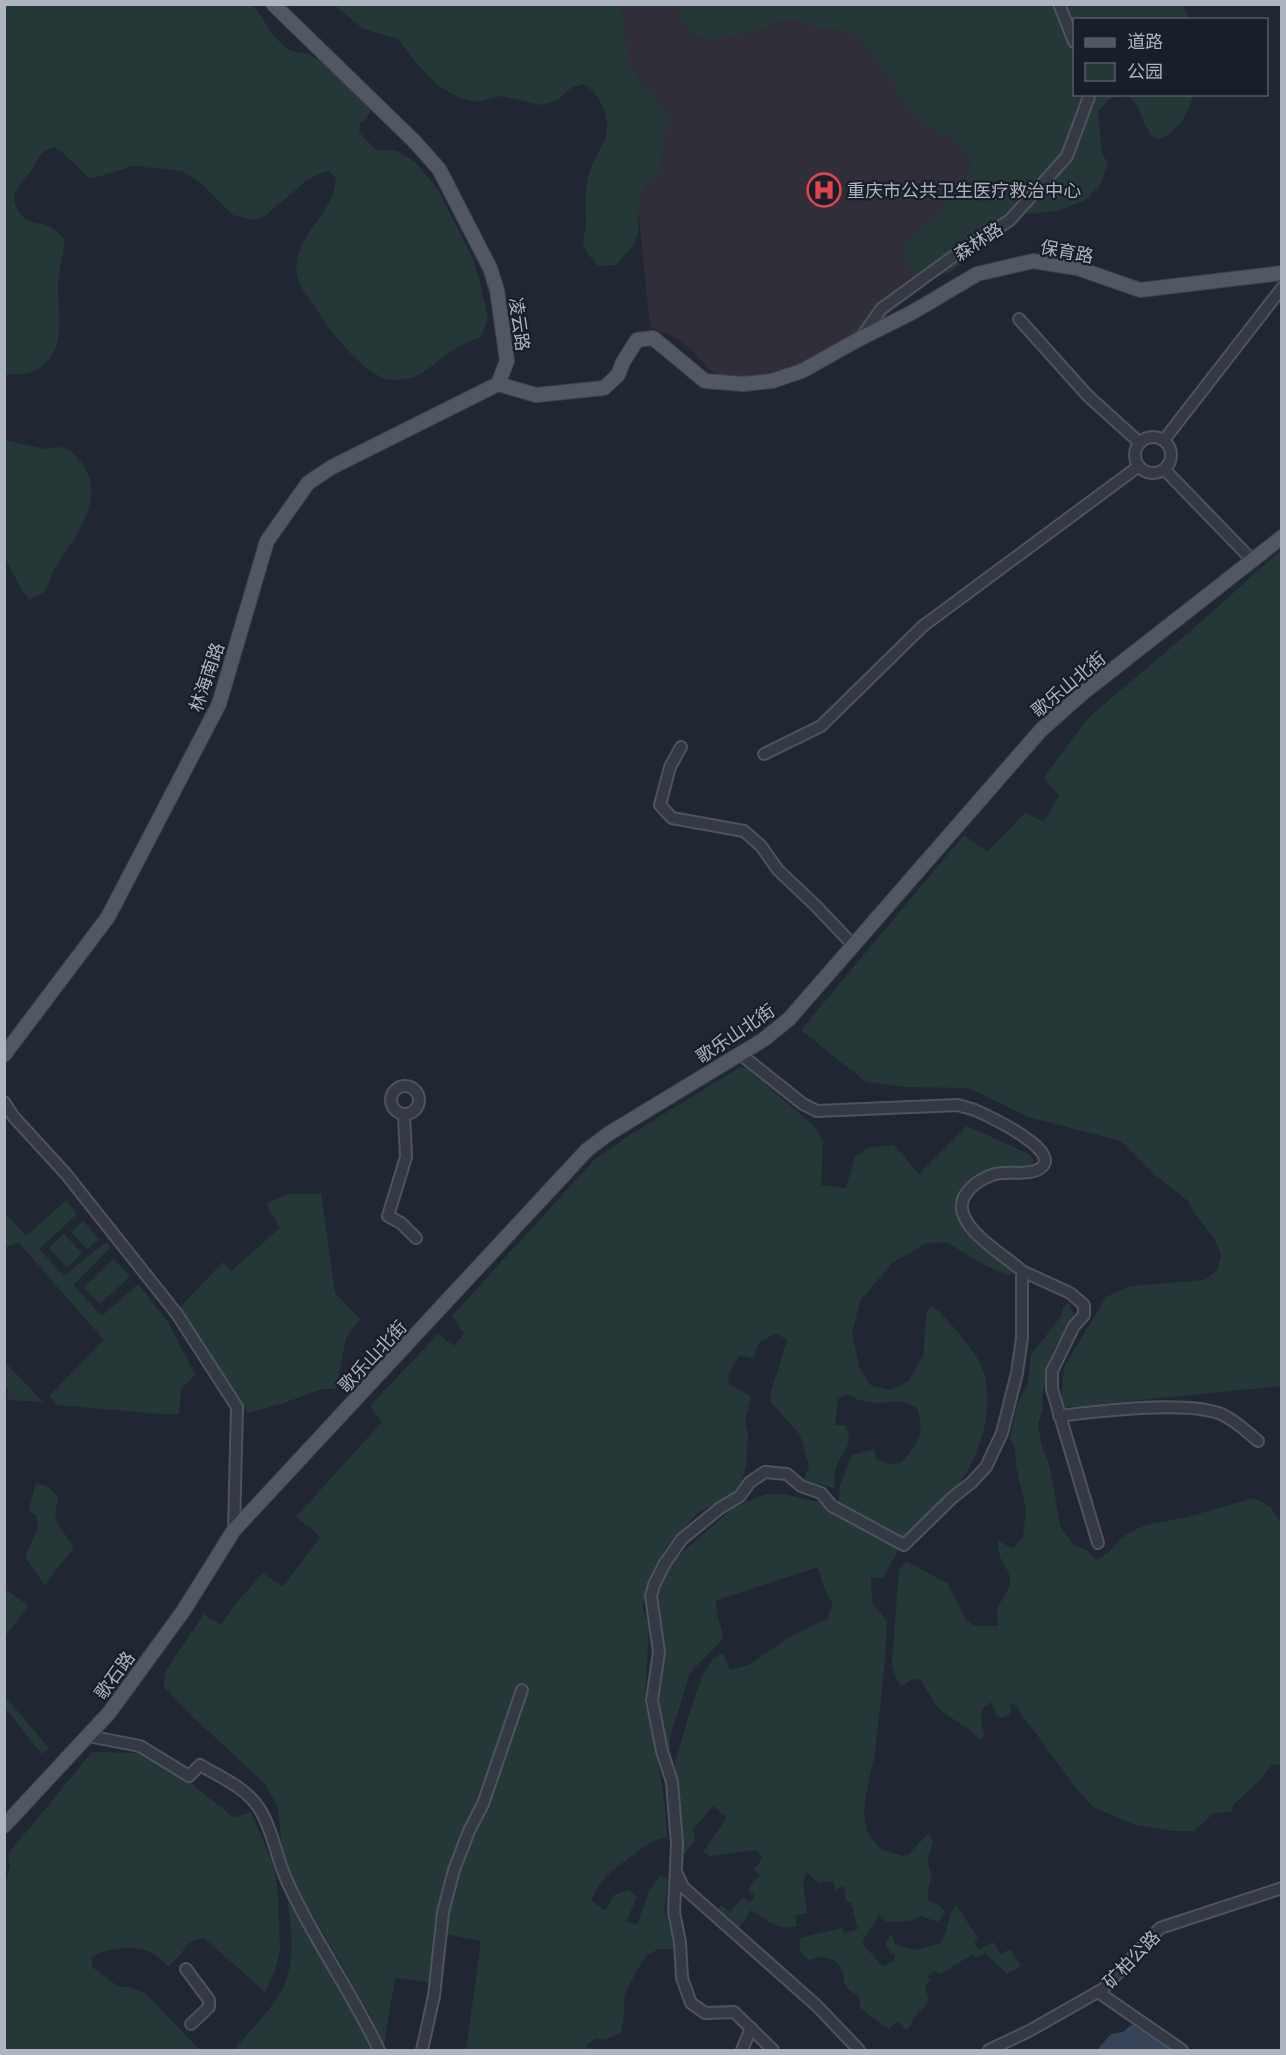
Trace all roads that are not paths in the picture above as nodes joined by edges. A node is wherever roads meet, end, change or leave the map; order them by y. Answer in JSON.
{"nodes":[{"id":1,"x":273,"y":4,"type":"edge"},
{"id":2,"x":1059,"y":4,"type":"edge"},
{"id":3,"x":1073,"y":39,"type":"edge"},
{"id":4,"x":1089,"y":96,"type":"edge"},
{"id":5,"x":1281,"y":273,"type":"edge"},
{"id":6,"x":1281,"y":288,"type":"edge"},
{"id":7,"x":1019,"y":319,"type":"dead end"},
{"id":8,"x":861,"y":338,"type":"junction"},
{"id":9,"x":498,"y":384,"type":"junction"},
{"id":10,"x":1164,"y":440,"type":"junction"},
{"id":11,"x":1140,"y":442,"type":"junction"},
{"id":12,"x":1139,"y":466,"type":"junction"},
{"id":13,"x":1164,"y":469,"type":"junction"},
{"id":14,"x":1281,"y":537,"type":"edge"},
{"id":15,"x":1252,"y":560,"type":"junction"},
{"id":16,"x":681,"y":747,"type":"dead end"},
{"id":17,"x":764,"y":754,"type":"dead end"},
{"id":18,"x":853,"y":945,"type":"junction"},
{"id":19,"x":740,"y":1054,"type":"junction"},
{"id":20,"x":4,"y":1055,"type":"edge"},
{"id":21,"x":4,"y":1102,"type":"edge"},
{"id":22,"x":404,"y":1114,"type":"dead end"},
{"id":23,"x":416,"y":1238,"type":"dead end"},
{"id":24,"x":1022,"y":1271,"type":"junction"},
{"id":25,"x":1059,"y":1416,"type":"junction"},
{"id":26,"x":1258,"y":1441,"type":"dead end"},
{"id":27,"x":234,"y":1530,"type":"junction"},
{"id":28,"x":1098,"y":1543,"type":"dead end"},
{"id":29,"x":522,"y":1690,"type":"dead end"},
{"id":30,"x":88,"y":1736,"type":"junction"},
{"id":31,"x":4,"y":1826,"type":"edge"},
{"id":32,"x":676,"y":1871,"type":"junction"},
{"id":33,"x":1281,"y":1888,"type":"edge"},
{"id":34,"x":186,"y":1969,"type":"dead end"},
{"id":35,"x":1098,"y":1992,"type":"junction"},
{"id":36,"x":191,"y":2024,"type":"dead end"},
{"id":37,"x":751,"y":2028,"type":"junction"},
{"id":38,"x":1011,"y":2040,"type":"junction"},
{"id":39,"x":379,"y":2050,"type":"edge"},
{"id":40,"x":422,"y":2050,"type":"edge"},
{"id":41,"x":742,"y":2050,"type":"edge"},
{"id":42,"x":774,"y":2050,"type":"edge"},
{"id":43,"x":859,"y":2050,"type":"edge"},
{"id":44,"x":989,"y":2050,"type":"edge"},
{"id":45,"x":1017,"y":2050,"type":"edge"},
{"id":46,"x":1182,"y":2050,"type":"edge"}],
"edges":[{"from":1,"to":9,"type":"main road","name":"凌云路"},
{"from":2,"to":3,"type":"street"},
{"from":4,"to":8,"type":"street","name":"森林路"},
{"from":5,"to":8,"type":"main road","name":"保育路"},
{"from":6,"to":10,"type":"street"},
{"from":7,"to":11,"type":"street"},
{"from":8,"to":9,"type":"main road"},
{"from":9,"to":20,"type":"main road","name":"林海南路"},
{"from":10,"to":11,"type":"street"},
{"from":10,"to":13,"type":"street"},
{"from":11,"to":12,"type":"street"},
{"from":12,"to":13,"type":"street"},
{"from":12,"to":17,"type":"street"},
{"from":13,"to":15,"type":"street"},
{"from":14,"to":15,"type":"main road","name":"歌乐山北街"},
{"from":15,"to":18,"type":"main road","name":"歌乐山北街"},
{"from":16,"to":18,"type":"street"},
{"from":18,"to":19,"type":"main road","name":"歌乐山北街"},
{"from":19,"to":24,"type":"street"},
{"from":19,"to":27,"type":"main road","name":"歌乐山北街"},
{"from":21,"to":27,"type":"street"},
{"from":22,"to":23,"type":"street"},
{"from":24,"to":25,"type":"street"},
{"from":24,"to":32,"type":"street"},
{"from":25,"to":26,"type":"street"},
{"from":25,"to":28,"type":"street"},
{"from":27,"to":30,"type":"main road","name":"歌石路"},
{"from":29,"to":40,"type":"street"},
{"from":30,"to":31,"type":"main road","name":"歌石路"},
{"from":30,"to":39,"type":"street"},
{"from":32,"to":37,"type":"street"},
{"from":32,"to":43,"type":"street"},
{"from":33,"to":35,"type":"street","name":"矿柏公路"},
{"from":34,"to":36,"type":"street"},
{"from":35,"to":38,"type":"street","name":"矿柏公路"},
{"from":35,"to":46,"type":"street"},
{"from":37,"to":41,"type":"street"},
{"from":37,"to":42,"type":"street"},
{"from":38,"to":44,"type":"street","name":"矿柏公路"},
{"from":38,"to":45,"type":"street"}]}
